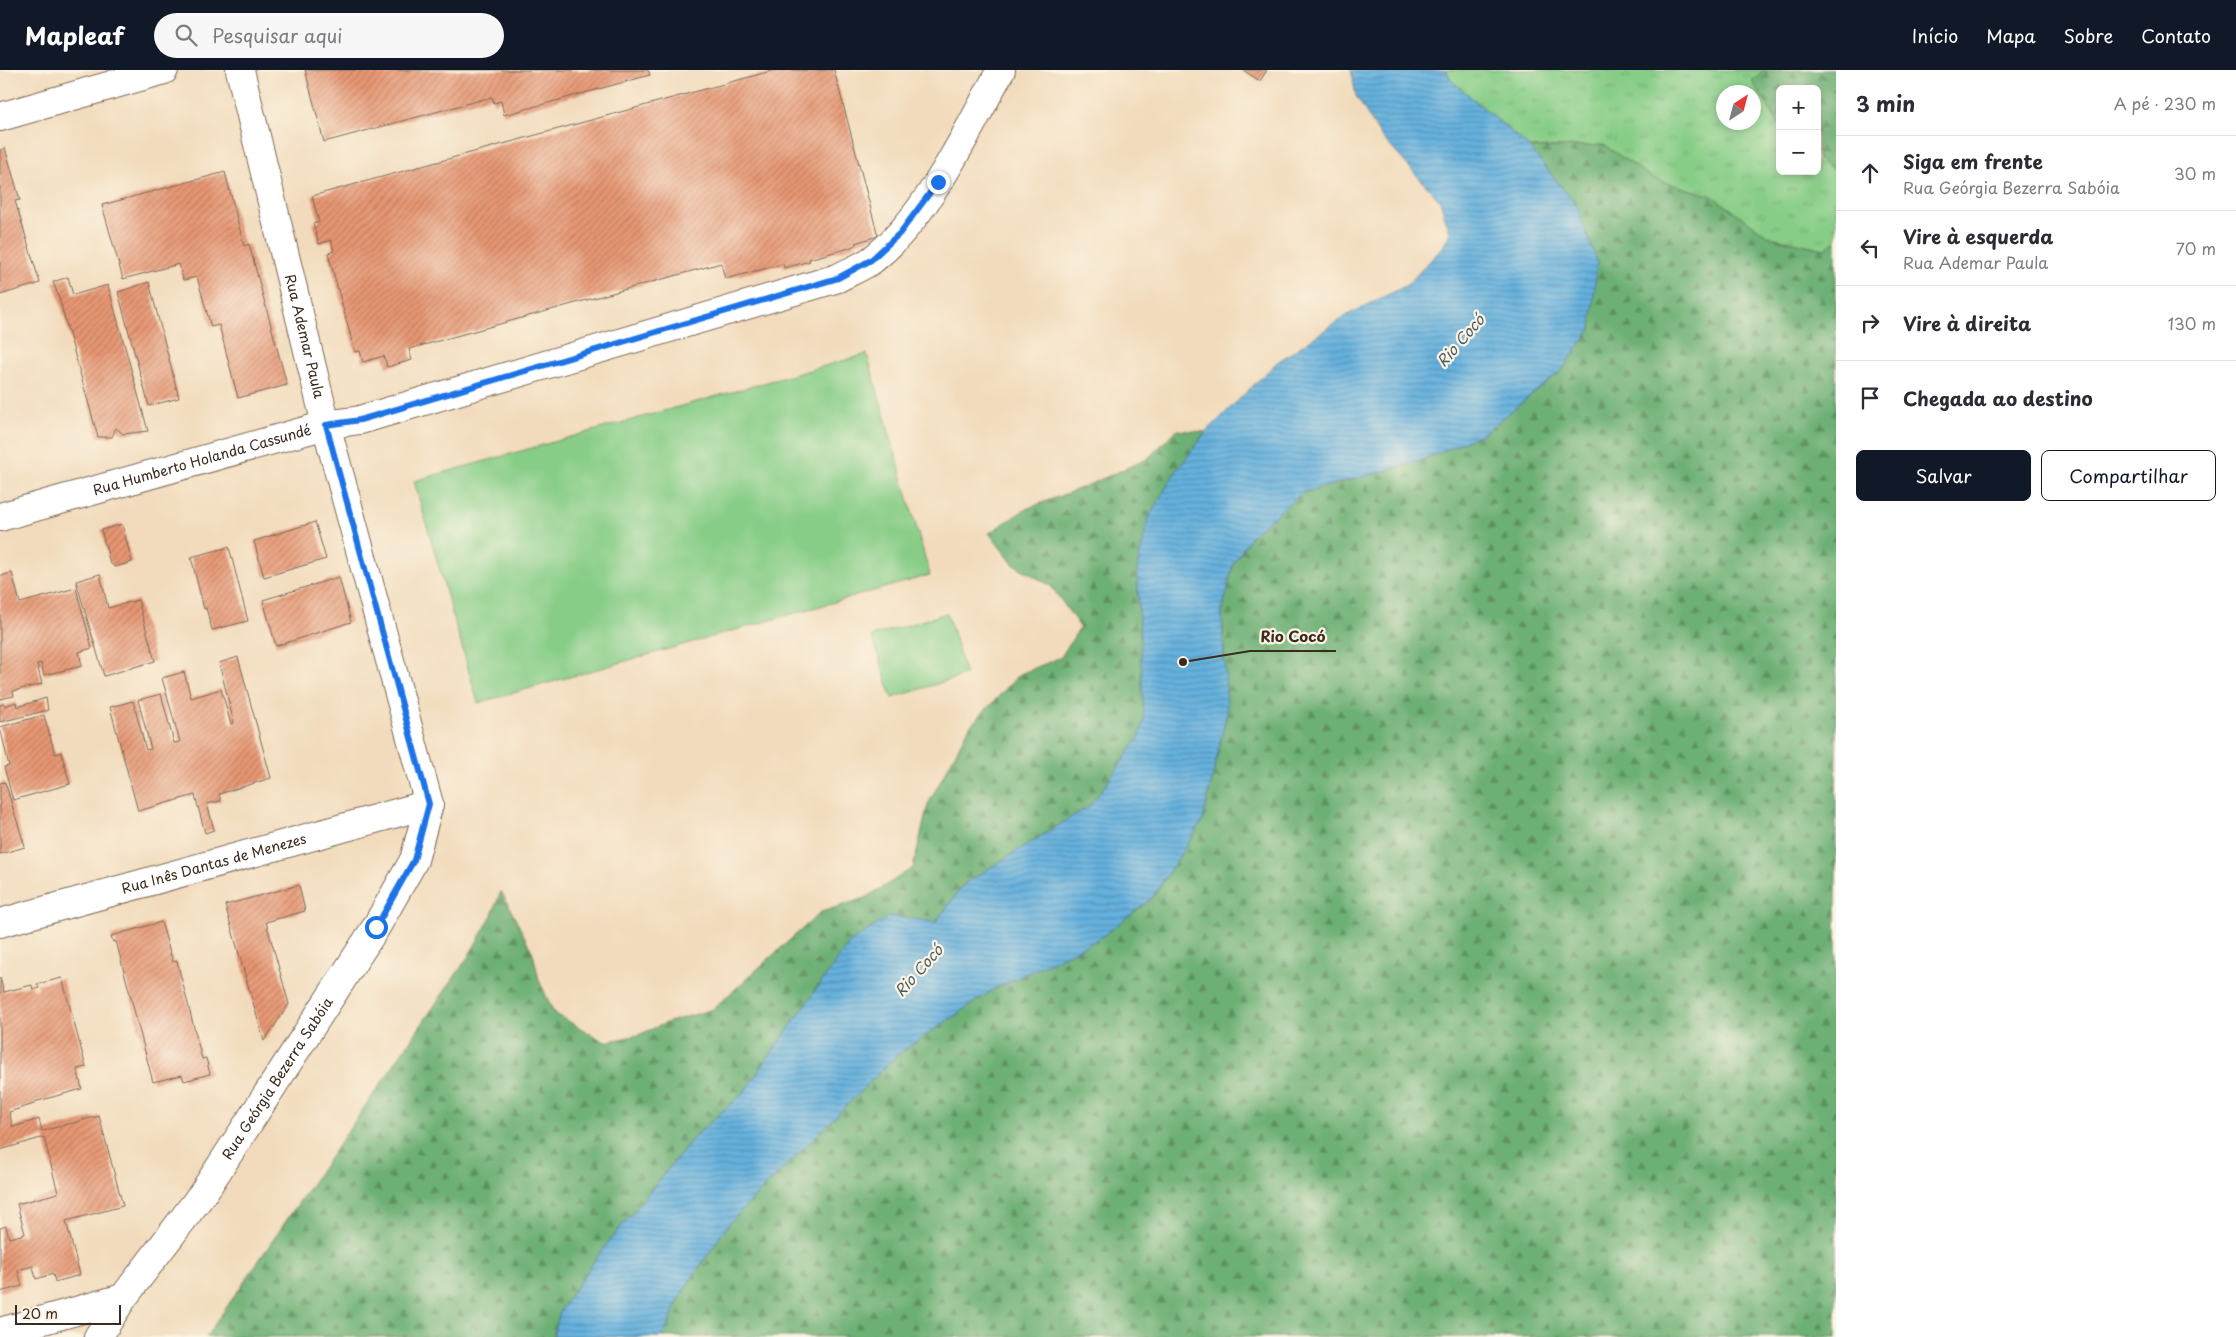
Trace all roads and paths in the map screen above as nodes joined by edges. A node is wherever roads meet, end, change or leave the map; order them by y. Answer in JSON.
{"nodes":[{"id":1,"x":164,"y":70,"type":"edge"},
{"id":2,"x":240,"y":70,"type":"edge"},
{"id":3,"x":1001,"y":70,"type":"edge"},
{"id":4,"x":0,"y":117,"type":"edge"},
{"id":5,"x":326,"y":425,"type":"junction"},
{"id":6,"x":0,"y":517,"type":"edge"},
{"id":7,"x":429,"y":804,"type":"junction"},
{"id":8,"x":0,"y":923,"type":"edge"},
{"id":9,"x":123,"y":1298,"type":"junction"},
{"id":10,"x":0,"y":1332,"type":"edge"},
{"id":11,"x":98,"y":1337,"type":"edge"}],
"edges":[{"from":1,"to":4,"type":"street"},
{"from":2,"to":5,"type":"street","name":"Rua Ademar Paula"},
{"from":3,"to":5,"type":"street","name":"Rua Humberto Holanda Cassundé"},
{"from":5,"to":6,"type":"street","name":"Rua Humberto Holanda Cassundé"},
{"from":5,"to":7,"type":"street","name":"Rua Ademar Paula"},
{"from":7,"to":8,"type":"street","name":"Rua Inês Dantas de Menezes"},
{"from":7,"to":9,"type":"street","name":"Rua Geórgia Bezerra Sabóia"},
{"from":9,"to":10,"type":"street"},
{"from":9,"to":11,"type":"street","name":"Rua Geórgia Bezerra Sabóia"}]}
